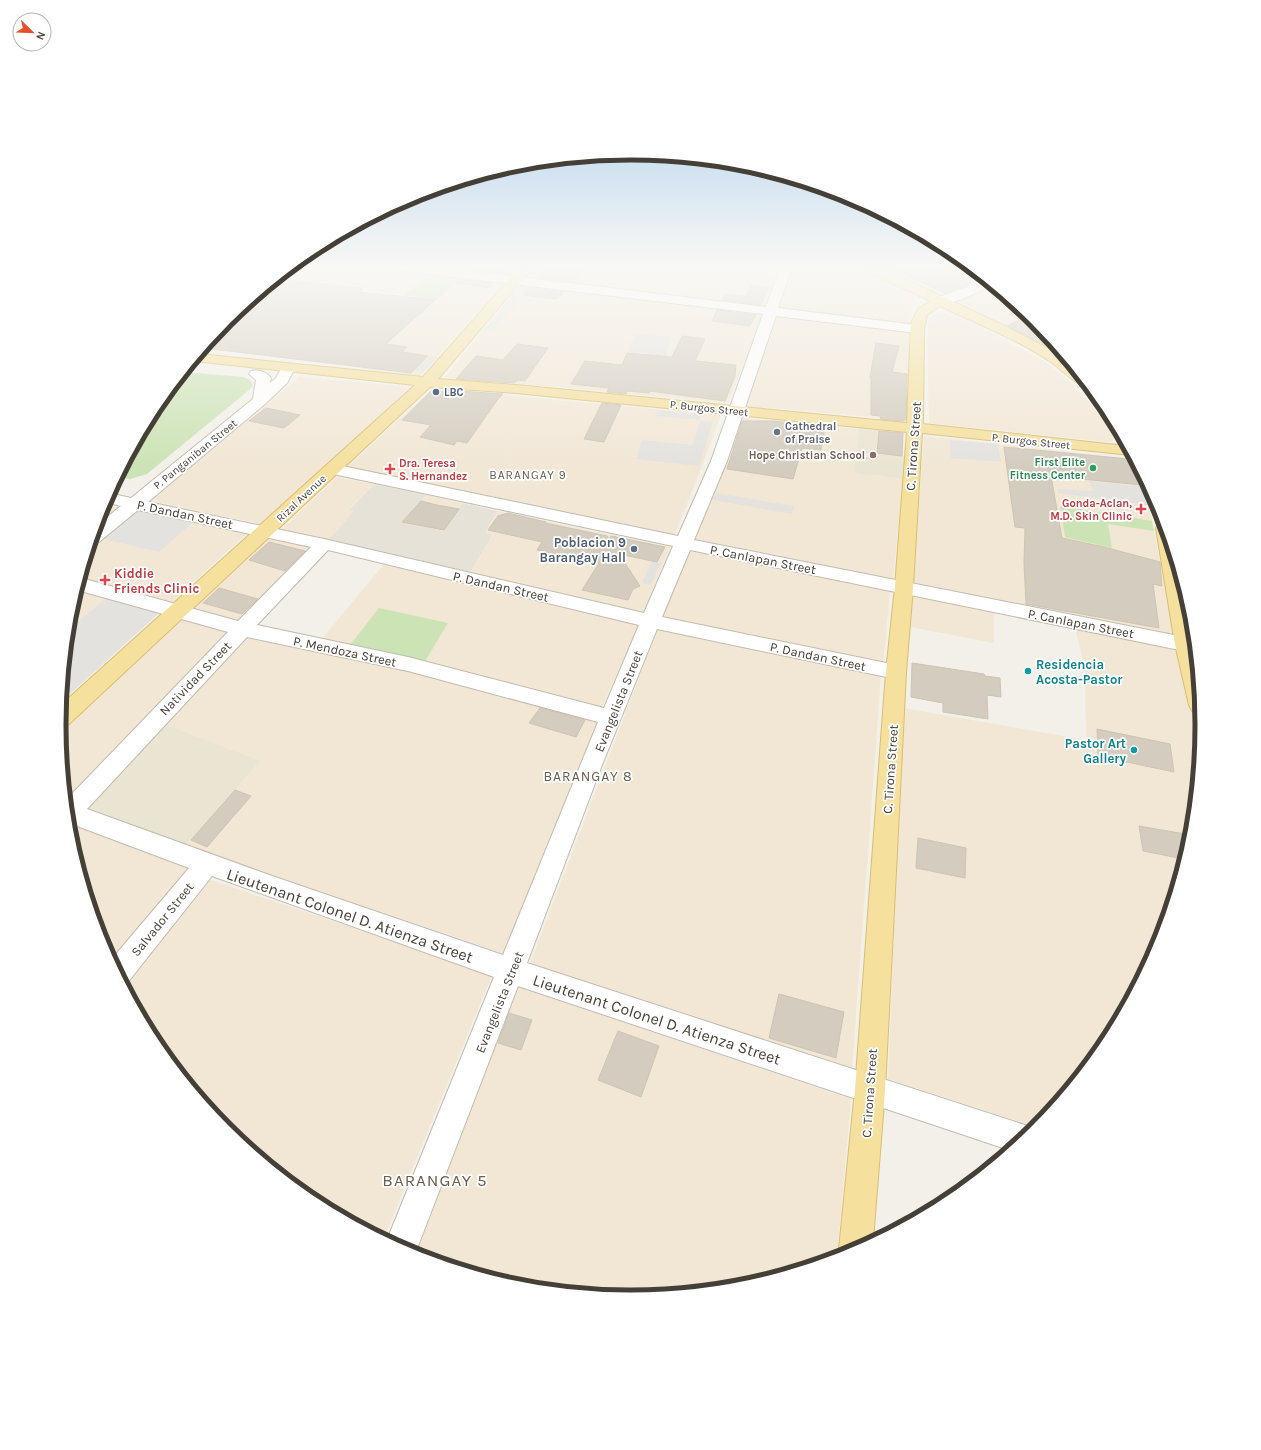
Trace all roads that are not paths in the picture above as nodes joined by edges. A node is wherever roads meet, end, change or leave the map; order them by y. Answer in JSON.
{"nodes":[{"id":1,"x":469,"y":333,"type":"edge"},
{"id":2,"x":764,"y":333,"type":"edge"},
{"id":3,"x":917,"y":333,"type":"edge"},
{"id":4,"x":1008,"y":333,"type":"edge"},
{"id":5,"x":1059,"y":357,"type":"edge"},
{"id":6,"x":201,"y":359,"type":"edge"},
{"id":7,"x":193,"y":368,"type":"edge"},
{"id":8,"x":288,"y":368,"type":"junction"},
{"id":9,"x":256,"y":374,"type":"junction"},
{"id":10,"x":427,"y":382,"type":"junction"},
{"id":11,"x":260,"y":401,"type":"junction"},
{"id":12,"x":735,"y":411,"type":"junction"},
{"id":13,"x":915,"y":428,"type":"junction"},
{"id":14,"x":1123,"y":450,"type":"edge"},
{"id":15,"x":333,"y":469,"type":"junction"},
{"id":16,"x":113,"y":499,"type":"edge"},
{"id":17,"x":134,"y":504,"type":"junction"},
{"id":18,"x":266,"y":531,"type":"junction"},
{"id":19,"x":101,"y":532,"type":"edge"},
{"id":20,"x":683,"y":543,"type":"junction"},
{"id":21,"x":324,"y":544,"type":"junction"},
{"id":22,"x":1176,"y":578,"type":"edge"},
{"id":23,"x":84,"y":585,"type":"edge"},
{"id":24,"x":904,"y":587,"type":"junction"},
{"id":25,"x":176,"y":611,"type":"junction"},
{"id":26,"x":650,"y":621,"type":"junction"},
{"id":27,"x":1185,"y":624,"type":"edge"},
{"id":28,"x":242,"y":629,"type":"junction"},
{"id":29,"x":1189,"y":645,"type":"edge"},
{"id":30,"x":896,"y":672,"type":"junction"},
{"id":31,"x":66,"y":713,"type":"edge"},
{"id":32,"x":611,"y":718,"type":"junction"},
{"id":33,"x":73,"y":808,"type":"edge"},
{"id":34,"x":74,"y":815,"type":"edge"},
{"id":35,"x":206,"y":865,"type":"junction"},
{"id":36,"x":121,"y":969,"type":"edge"},
{"id":37,"x":511,"y":971,"type":"junction"},
{"id":38,"x":870,"y":1090,"type":"junction"},
{"id":39,"x":1016,"y":1137,"type":"edge"},
{"id":40,"x":403,"y":1242,"type":"edge"},
{"id":41,"x":857,"y":1242,"type":"edge"}],
"edges":[{"from":1,"to":10,"type":"main road","name":"Rizal Avenue"},
{"from":2,"to":12,"type":"street","name":"Evangelista Street"},
{"from":3,"to":13,"type":"main road","name":"C. Tirona Street"},
{"from":4,"to":5,"type":"main road"},
{"from":6,"to":8,"type":"main road","name":"P. Burgos Street"},
{"from":7,"to":9,"type":"main road","name":"P. Burgos Street"},
{"from":8,"to":9,"type":"main road","name":"P. Burgos Street"},
{"from":8,"to":10,"type":"main road","name":"P. Burgos Street"},
{"from":8,"to":11,"type":"street","name":"P. Panganiban Street"},
{"from":9,"to":11,"type":"street"},
{"from":10,"to":12,"type":"main road","name":"P. Burgos Street"},
{"from":10,"to":15,"type":"main road","name":"Rizal Avenue"},
{"from":11,"to":17,"type":"street","name":"P. Panganiban Street"},
{"from":12,"to":13,"type":"main road","name":"P. Burgos Street"},
{"from":12,"to":20,"type":"street","name":"Evangelista Street"},
{"from":13,"to":14,"type":"main road","name":"P. Burgos Street"},
{"from":13,"to":24,"type":"main road","name":"C. Tirona Street"},
{"from":15,"to":18,"type":"main road","name":"Rizal Avenue"},
{"from":15,"to":20,"type":"street","name":"P. Canlapan Street"},
{"from":16,"to":17,"type":"street","name":"P. Dandan Street"},
{"from":17,"to":18,"type":"street","name":"P. Dandan Street"},
{"from":17,"to":19,"type":"street","name":"P. Panganiban Street"},
{"from":18,"to":21,"type":"street","name":"P. Dandan Street"},
{"from":18,"to":25,"type":"main road","name":"Rizal Avenue"},
{"from":20,"to":24,"type":"street","name":"P. Canlapan Street"},
{"from":20,"to":26,"type":"street","name":"Evangelista Street"},
{"from":21,"to":26,"type":"street","name":"P. Dandan Street"},
{"from":21,"to":28,"type":"street","name":"Natividad Street"},
{"from":22,"to":27,"type":"main road"},
{"from":23,"to":25,"type":"street","name":"P. Mendoza Street"},
{"from":24,"to":29,"type":"street","name":"P. Canlapan Street"},
{"from":24,"to":30,"type":"main road","name":"C. Tirona Street"},
{"from":25,"to":28,"type":"street","name":"P. Mendoza Street"},
{"from":25,"to":31,"type":"main road","name":"Rizal Avenue"},
{"from":26,"to":30,"type":"street","name":"P. Dandan Street"},
{"from":26,"to":32,"type":"street","name":"Evangelista Street"},
{"from":28,"to":32,"type":"street","name":"P. Mendoza Street"},
{"from":28,"to":33,"type":"street","name":"Natividad Street"},
{"from":30,"to":38,"type":"main road","name":"C. Tirona Street"},
{"from":32,"to":37,"type":"street","name":"Evangelista Street"},
{"from":34,"to":35,"type":"street","name":"Lieutenant Colonel D. Atienza Street"},
{"from":35,"to":36,"type":"street","name":"Salvador Street"},
{"from":35,"to":37,"type":"street","name":"Lieutenant Colonel D. Atienza Street"},
{"from":37,"to":38,"type":"street","name":"Lieutenant Colonel D. Atienza Street"},
{"from":37,"to":40,"type":"street","name":"Evangelista Street"},
{"from":38,"to":39,"type":"street","name":"Lieutenant Colonel D. Atienza Street"},
{"from":38,"to":41,"type":"main road","name":"C. Tirona Street"}]}
